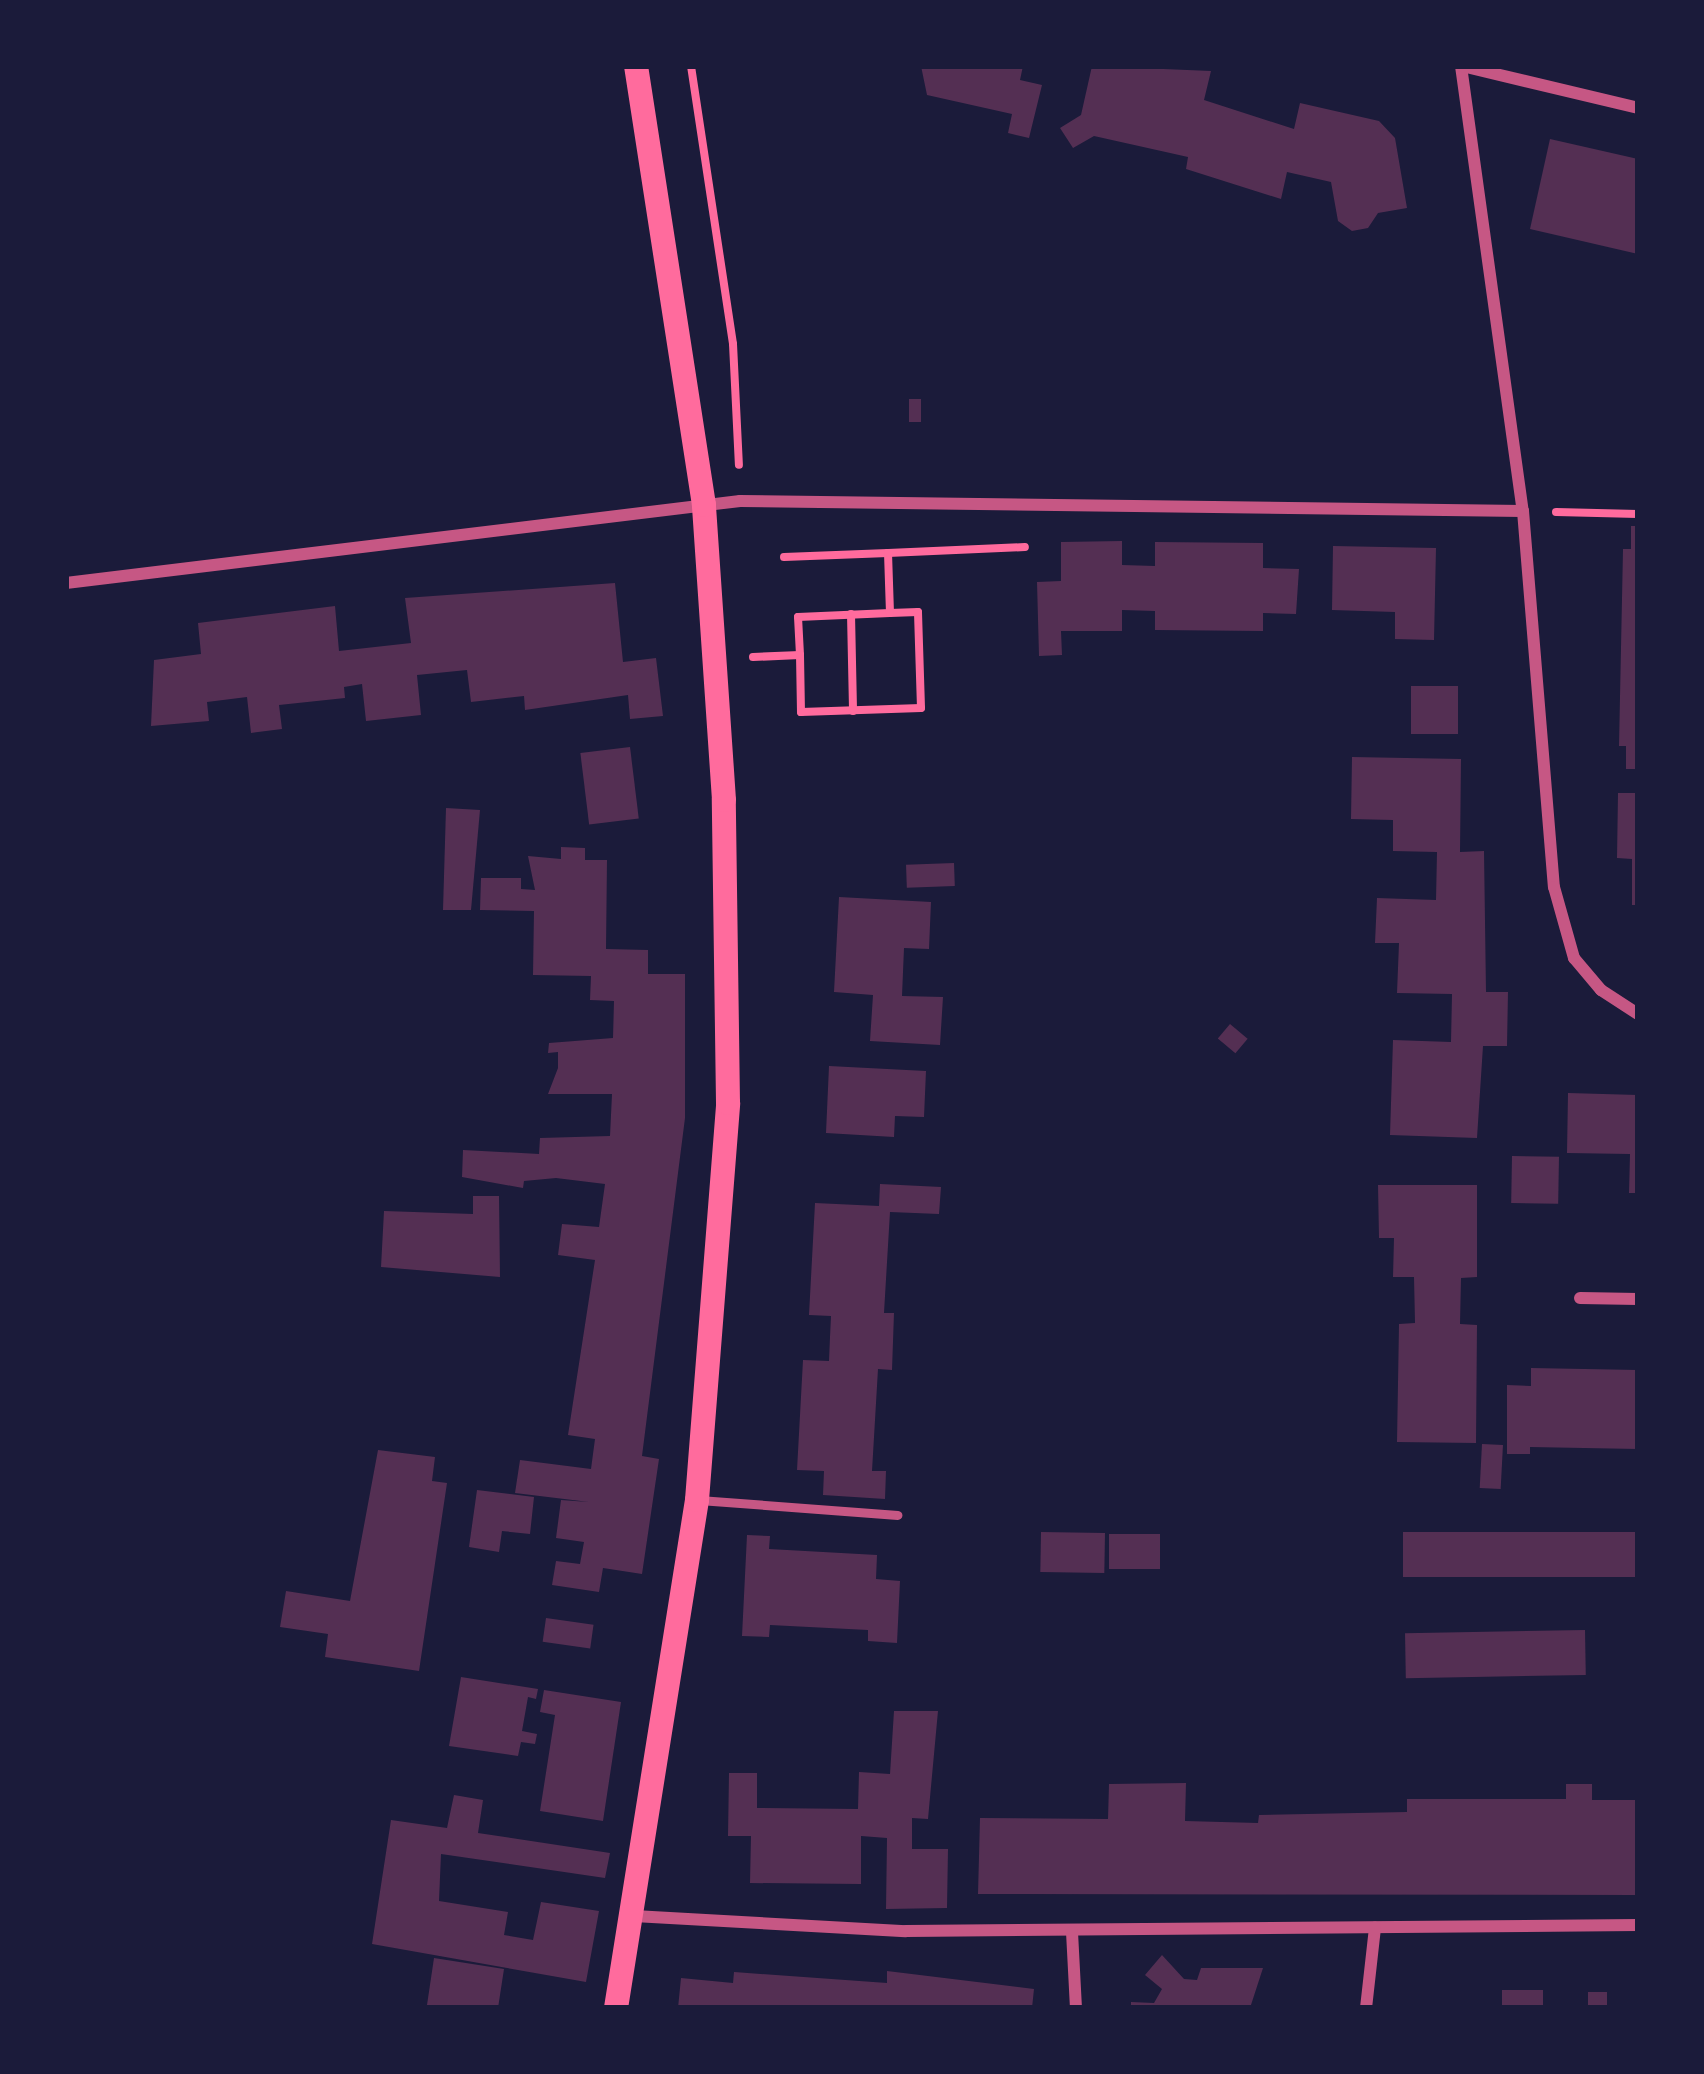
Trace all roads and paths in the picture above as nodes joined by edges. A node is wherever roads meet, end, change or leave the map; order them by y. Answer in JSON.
{"nodes":[{"id":1,"x":636,"y":66,"type":"edge"},
{"id":2,"x":691,"y":66,"type":"edge"},
{"id":3,"x":1462,"y":66,"type":"edge"},
{"id":4,"x":1638,"y":108,"type":"edge"},
{"id":5,"x":704,"y":505,"type":"junction"},
{"id":6,"x":1522,"y":512,"type":"junction"},
{"id":7,"x":1638,"y":514,"type":"edge"},
{"id":8,"x":1024,"y":548,"type":"dead end"},
{"id":9,"x":888,"y":553,"type":"junction"},
{"id":10,"x":784,"y":556,"type":"dead end"},
{"id":11,"x":66,"y":583,"type":"edge"},
{"id":12,"x":890,"y":613,"type":"junction"},
{"id":13,"x":851,"y":614,"type":"junction"},
{"id":14,"x":800,"y":656,"type":"junction"},
{"id":15,"x":715,"y":658,"type":"junction"},
{"id":16,"x":854,"y":711,"type":"junction"},
{"id":17,"x":1638,"y":1014,"type":"edge"},
{"id":18,"x":1580,"y":1298,"type":"dead end"},
{"id":19,"x":1638,"y":1299,"type":"edge"},
{"id":20,"x":697,"y":1500,"type":"junction"},
{"id":21,"x":897,"y":1515,"type":"dead end"},
{"id":22,"x":634,"y":1916,"type":"junction"},
{"id":23,"x":1638,"y":1925,"type":"edge"},
{"id":24,"x":1375,"y":1928,"type":"junction"},
{"id":25,"x":1072,"y":1932,"type":"junction"},
{"id":26,"x":616,"y":2008,"type":"edge"},
{"id":27,"x":1076,"y":2008,"type":"edge"},
{"id":28,"x":1366,"y":2008,"type":"edge"}],
"edges":[{"from":1,"to":5,"type":"main road"},
{"from":2,"to":5,"type":"path"},
{"from":3,"to":4,"type":"street"},
{"from":3,"to":6,"type":"street"},
{"from":5,"to":6,"type":"street"},
{"from":5,"to":11,"type":"street"},
{"from":5,"to":15,"type":"main road"},
{"from":6,"to":7,"type":"path"},
{"from":6,"to":17,"type":"street"},
{"from":8,"to":9,"type":"path"},
{"from":9,"to":10,"type":"path"},
{"from":9,"to":12,"type":"path"},
{"from":12,"to":13,"type":"path"},
{"from":12,"to":16,"type":"path"},
{"from":13,"to":14,"type":"path"},
{"from":13,"to":16,"type":"path"},
{"from":14,"to":15,"type":"path"},
{"from":14,"to":16,"type":"path"},
{"from":15,"to":20,"type":"main road"},
{"from":18,"to":19,"type":"street"},
{"from":20,"to":21,"type":"lane"},
{"from":20,"to":22,"type":"main road"},
{"from":22,"to":25,"type":"street"},
{"from":22,"to":26,"type":"main road"},
{"from":23,"to":24,"type":"street"},
{"from":24,"to":25,"type":"street"},
{"from":24,"to":28,"type":"street"},
{"from":25,"to":27,"type":"street"}]}
